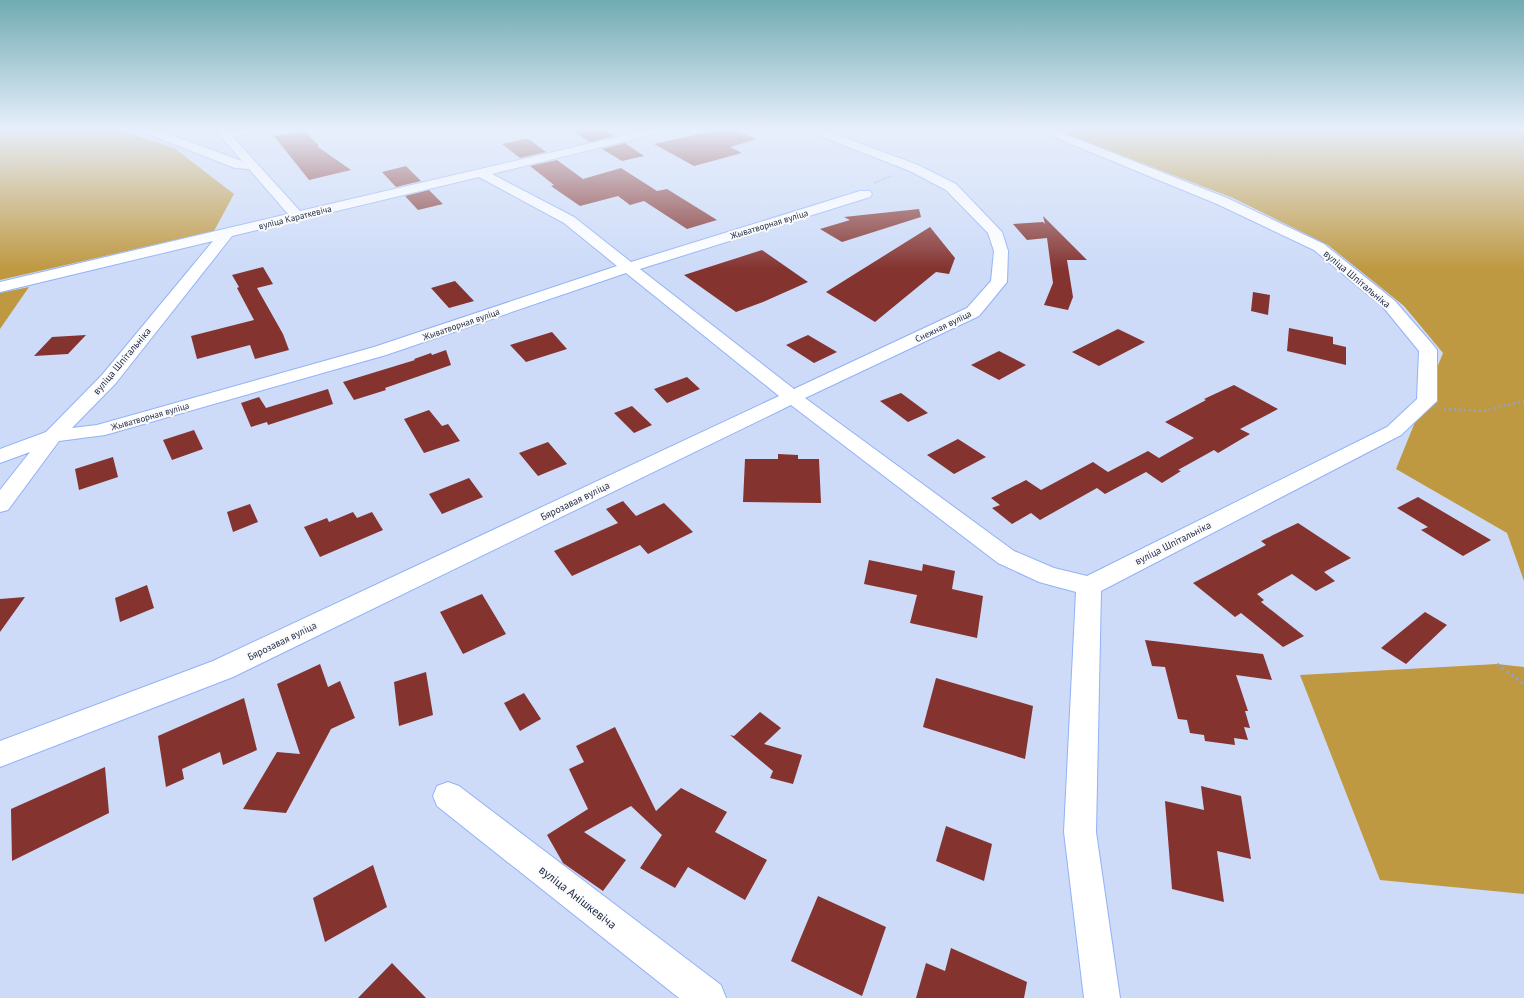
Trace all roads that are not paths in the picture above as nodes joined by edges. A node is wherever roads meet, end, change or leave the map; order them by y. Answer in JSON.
{"nodes":[{"id":1,"x":262,"y":177,"type":"edge"},
{"id":2,"x":460,"y":177,"type":"edge"},
{"id":3,"x":488,"y":177,"type":"edge"},
{"id":4,"x":931,"y":177,"type":"edge"},
{"id":5,"x":1161,"y":177,"type":"edge"},
{"id":6,"x":865,"y":194,"type":"road end"},
{"id":7,"x":297,"y":216,"type":"junction"},
{"id":8,"x":226,"y":234,"type":"junction"},
{"id":9,"x":629,"y":267,"type":"junction"},
{"id":10,"x":0,"y":287,"type":"edge"},
{"id":11,"x":792,"y":397,"type":"junction"},
{"id":12,"x":53,"y":436,"type":"junction"},
{"id":13,"x":0,"y":456,"type":"edge"},
{"id":14,"x":0,"y":505,"type":"edge"},
{"id":15,"x":1089,"y":586,"type":"junction"},
{"id":16,"x":0,"y":754,"type":"edge"},
{"id":17,"x":448,"y":796,"type":"dead end"},
{"id":18,"x":708,"y":998,"type":"edge"},
{"id":19,"x":1102,"y":998,"type":"edge"}],
"edges":[{"from":1,"to":7,"type":"street"},
{"from":2,"to":7,"type":"street","name":"вуліца Караткевіча"},
{"from":3,"to":9,"type":"street"},
{"from":4,"to":11,"type":"street","name":"Снежная вуліца"},
{"from":5,"to":15,"type":"street","name":"вуліца Шпітальніка"},
{"from":6,"to":9,"type":"street","name":"Жыватворная вуліца"},
{"from":7,"to":8,"type":"street","name":"вуліца Караткевіча"},
{"from":8,"to":10,"type":"street","name":"вуліца Караткевіча"},
{"from":8,"to":12,"type":"street","name":"вуліца Шпітальніка"},
{"from":9,"to":11,"type":"street"},
{"from":9,"to":12,"type":"street","name":"Жыватворная вуліца"},
{"from":11,"to":15,"type":"street"},
{"from":11,"to":16,"type":"street","name":"Бярозавая вуліца"},
{"from":12,"to":13,"type":"street"},
{"from":12,"to":14,"type":"street","name":"вуліца Шпітальніка"},
{"from":15,"to":19,"type":"street"},
{"from":17,"to":18,"type":"street","name":"вуліца Анішкевіча"}]}
